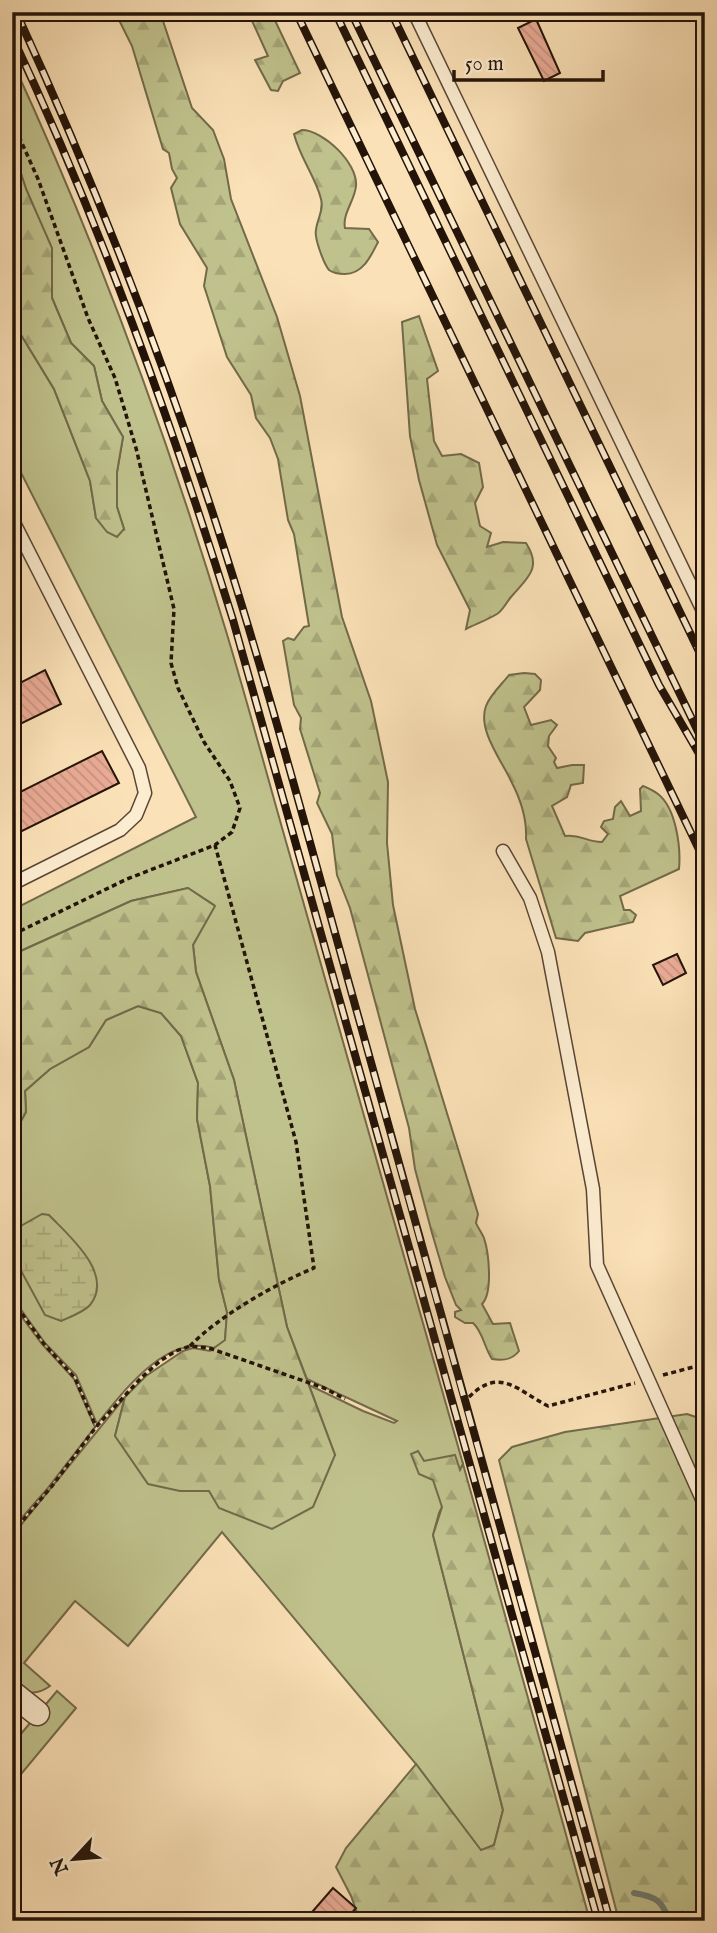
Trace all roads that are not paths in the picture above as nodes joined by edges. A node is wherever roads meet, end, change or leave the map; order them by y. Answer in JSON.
{"nodes":[{"id":1,"x":414,"y":12,"type":"edge"},
{"id":2,"x":12,"y":519,"type":"edge"},
{"id":3,"x":705,"y":615,"type":"edge"},
{"id":4,"x":503,"y":851,"type":"dead end"},
{"id":5,"x":12,"y":884,"type":"edge"},
{"id":6,"x":705,"y":1506,"type":"edge"},
{"id":7,"x":12,"y":1693,"type":"edge"},
{"id":8,"x":37,"y":1713,"type":"dead end"}],
"edges":[{"from":1,"to":3,"type":"lane"},
{"from":2,"to":5,"type":"lane"},
{"from":4,"to":6,"type":"lane"},
{"from":7,"to":8,"type":"street"}]}
